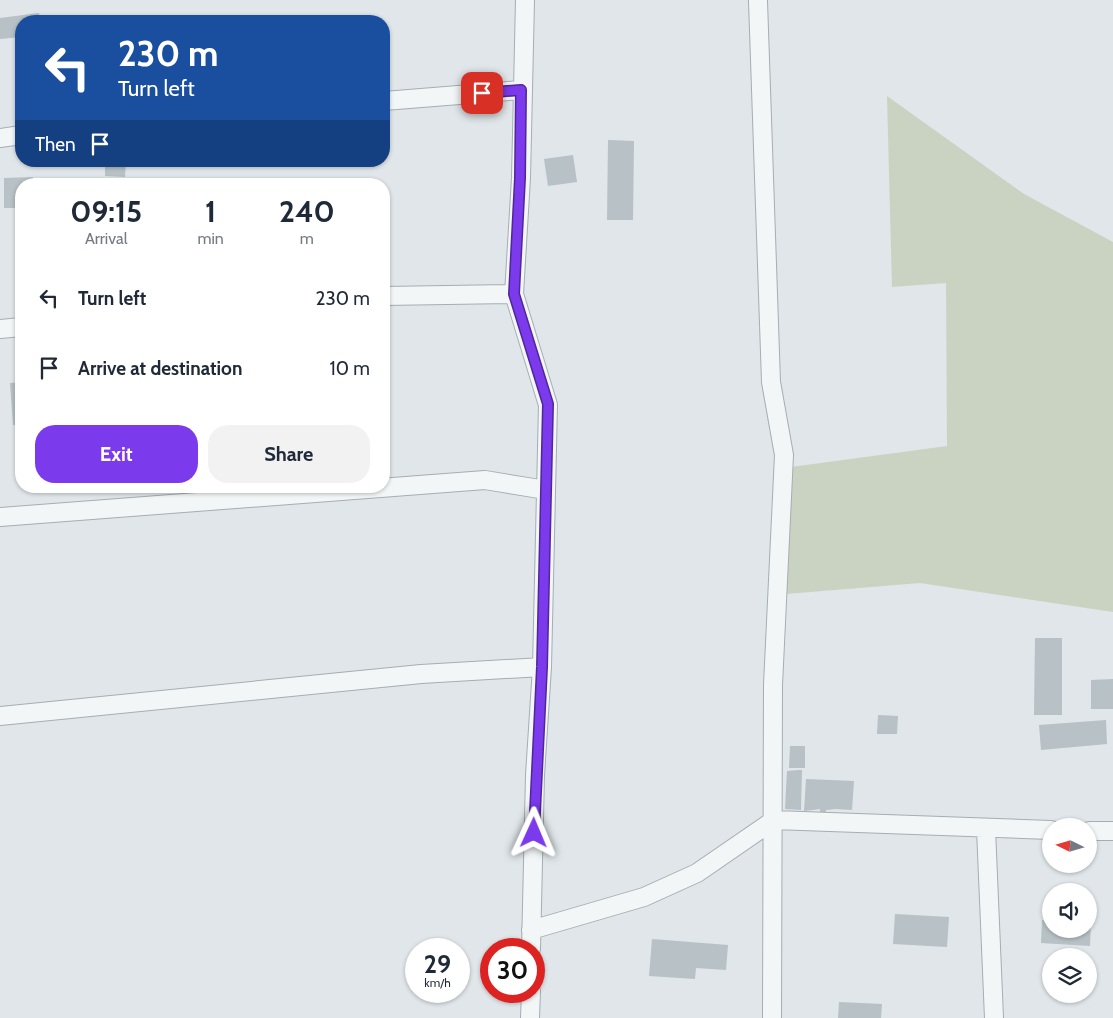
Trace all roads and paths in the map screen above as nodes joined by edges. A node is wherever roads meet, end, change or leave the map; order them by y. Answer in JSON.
{"nodes":[{"id":1,"x":525,"y":0,"type":"edge"},
{"id":2,"x":758,"y":0,"type":"edge"},
{"id":3,"x":521,"y":90,"type":"junction"},
{"id":4,"x":390,"y":101,"type":"edge"},
{"id":5,"x":15,"y":136,"type":"edge"},
{"id":6,"x":0,"y":138,"type":"edge"},
{"id":7,"x":514,"y":294,"type":"junction"},
{"id":8,"x":390,"y":296,"type":"edge"},
{"id":9,"x":15,"y":328,"type":"edge"},
{"id":10,"x":0,"y":329,"type":"edge"},
{"id":11,"x":390,"y":487,"type":"edge"},
{"id":12,"x":546,"y":490,"type":"junction"},
{"id":13,"x":315,"y":493,"type":"edge"},
{"id":14,"x":0,"y":517,"type":"edge"},
{"id":15,"x":542,"y":667,"type":"junction"},
{"id":16,"x":0,"y":716,"type":"edge"},
{"id":17,"x":774,"y":820,"type":"junction"},
{"id":18,"x":986,"y":829,"type":"junction"},
{"id":19,"x":1042,"y":830,"type":"edge"},
{"id":20,"x":1098,"y":831,"type":"edge"},
{"id":21,"x":1113,"y":832,"type":"edge"},
{"id":22,"x":531,"y":930,"type":"junction"},
{"id":23,"x":531,"y":938,"type":"edge"},
{"id":24,"x":531,"y":1003,"type":"edge"},
{"id":25,"x":530,"y":1018,"type":"edge"},
{"id":26,"x":772,"y":1018,"type":"edge"},
{"id":27,"x":994,"y":1018,"type":"edge"}],
"edges":[{"from":1,"to":3,"type":"street"},
{"from":2,"to":17,"type":"street"},
{"from":3,"to":4,"type":"street"},
{"from":3,"to":7,"type":"street"},
{"from":5,"to":6,"type":"street"},
{"from":7,"to":8,"type":"street"},
{"from":7,"to":12,"type":"street"},
{"from":9,"to":10,"type":"street"},
{"from":11,"to":12,"type":"street"},
{"from":12,"to":15,"type":"street"},
{"from":13,"to":14,"type":"street"},
{"from":15,"to":16,"type":"street"},
{"from":15,"to":22,"type":"street"},
{"from":17,"to":18,"type":"street"},
{"from":17,"to":22,"type":"street"},
{"from":17,"to":26,"type":"street"},
{"from":18,"to":19,"type":"street"},
{"from":18,"to":27,"type":"street"},
{"from":20,"to":21,"type":"street"},
{"from":22,"to":23,"type":"street"},
{"from":24,"to":25,"type":"street"}]}
